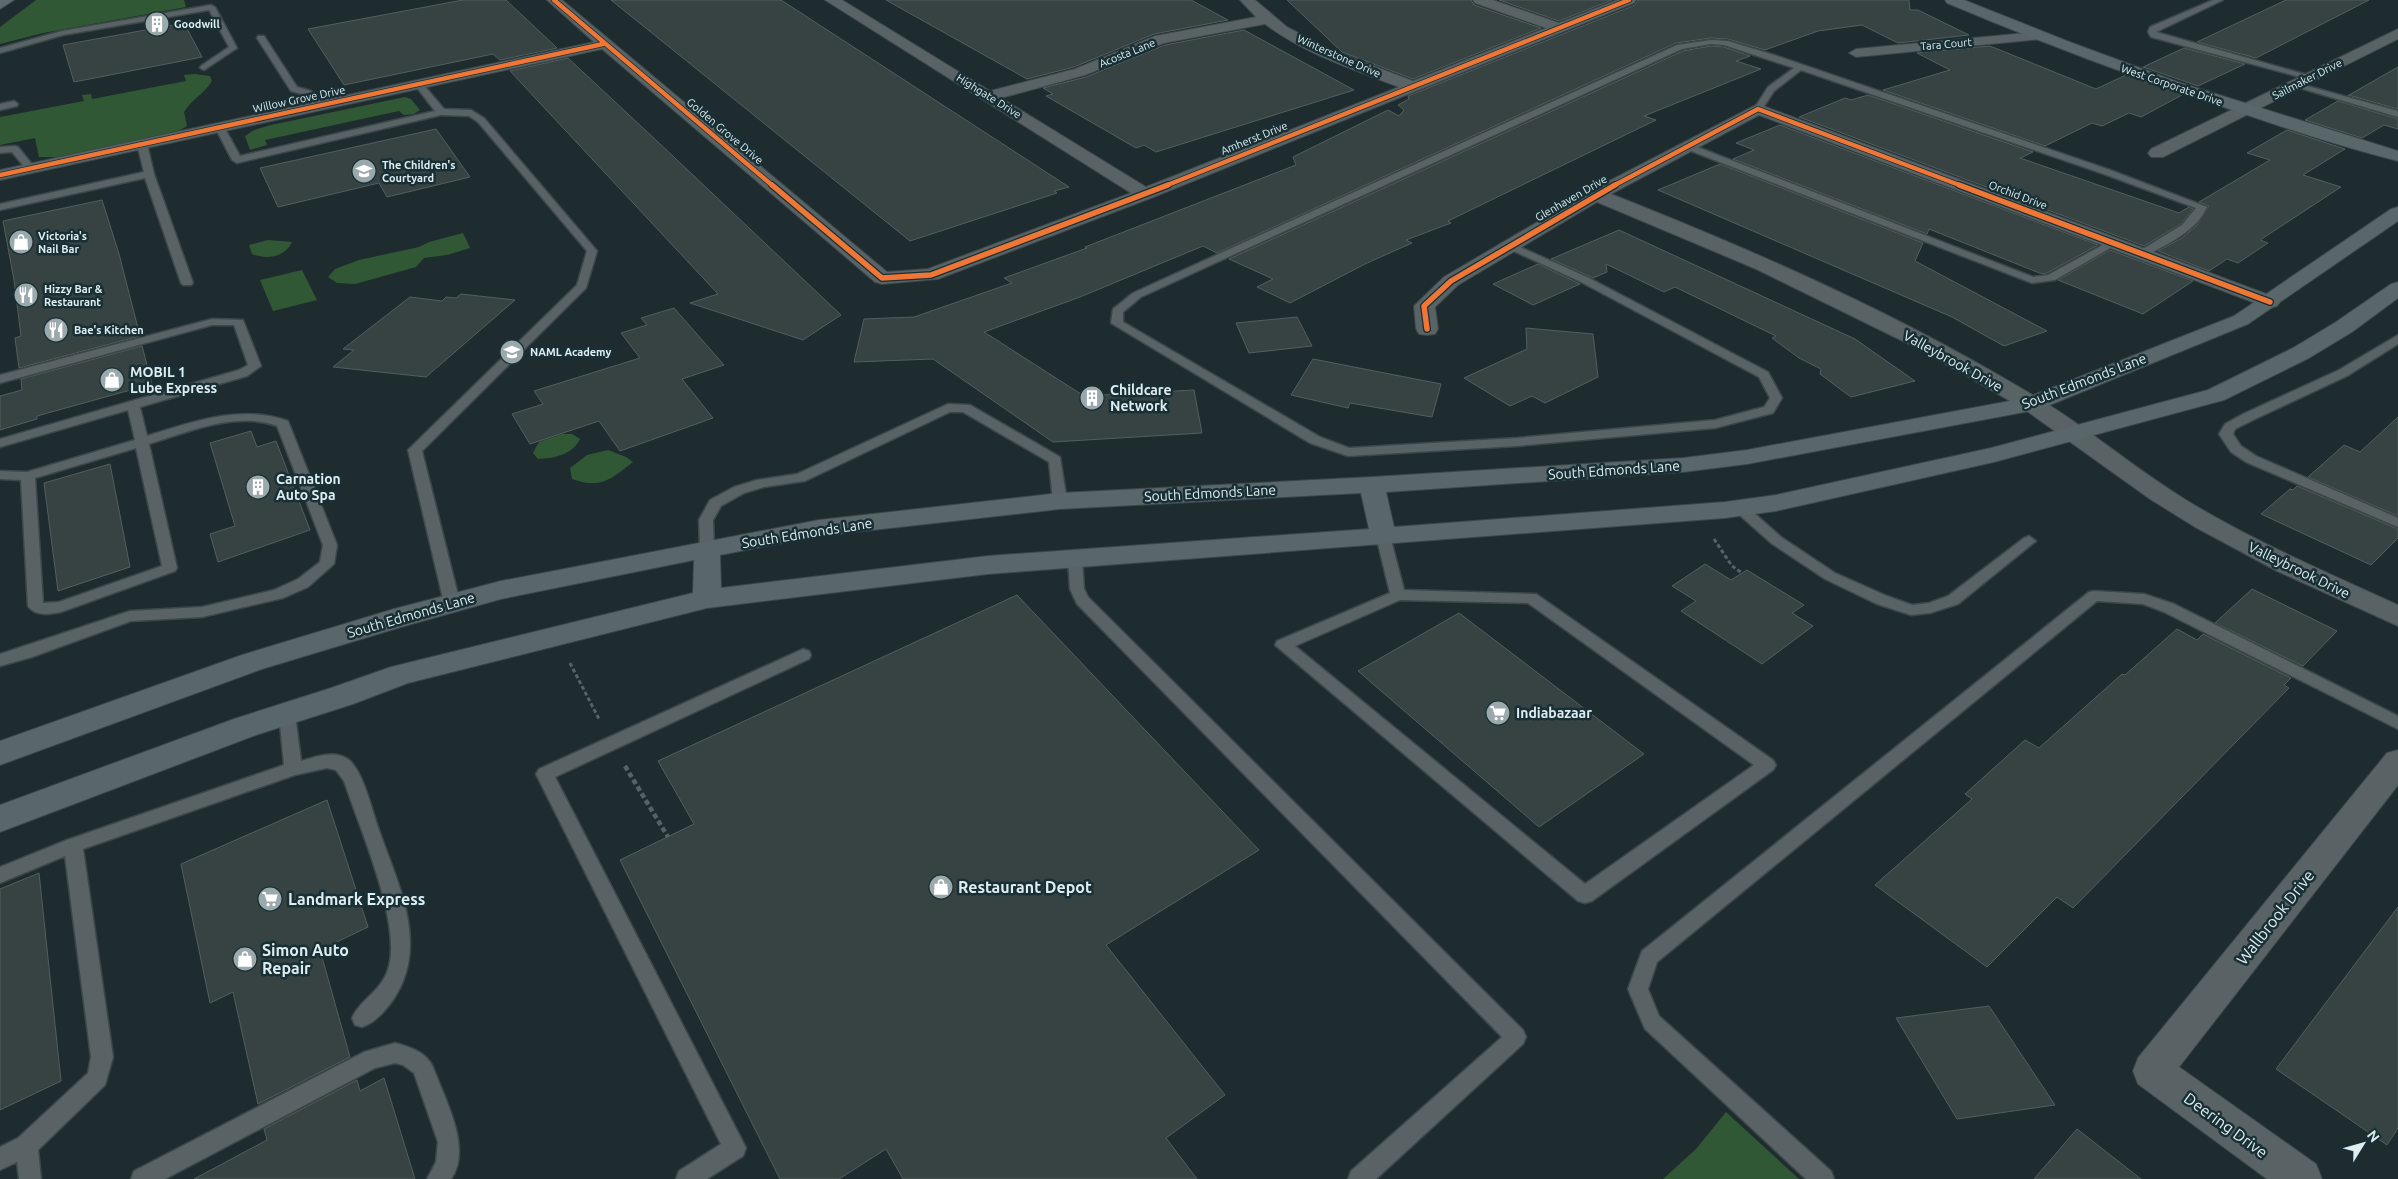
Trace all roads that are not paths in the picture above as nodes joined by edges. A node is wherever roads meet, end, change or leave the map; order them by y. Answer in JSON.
{"nodes":[{"id":1,"x":7,"y":0,"type":"edge"},
{"id":2,"x":554,"y":0,"type":"edge"},
{"id":3,"x":832,"y":0,"type":"edge"},
{"id":4,"x":1247,"y":0,"type":"edge"},
{"id":5,"x":1480,"y":0,"type":"edge"},
{"id":6,"x":1629,"y":0,"type":"edge"},
{"id":7,"x":1952,"y":0,"type":"edge"},
{"id":8,"x":2219,"y":0,"type":"edge"},
{"id":9,"x":0,"y":5,"type":"edge"},
{"id":10,"x":1267,"y":20,"type":"junction"},
{"id":11,"x":1559,"y":28,"type":"junction"},
{"id":12,"x":2398,"y":33,"type":"edge"},
{"id":13,"x":2036,"y":36,"type":"junction"},
{"id":14,"x":262,"y":38,"type":"dead end"},
{"id":15,"x":603,"y":44,"type":"junction"},
{"id":16,"x":0,"y":50,"type":"edge"},
{"id":17,"x":1856,"y":53,"type":"dead end"},
{"id":18,"x":1800,"y":67,"type":"junction"},
{"id":19,"x":204,"y":68,"type":"dead end"},
{"id":20,"x":2302,"y":81,"type":"junction"},
{"id":21,"x":419,"y":85,"type":"junction"},
{"id":22,"x":1412,"y":86,"type":"junction"},
{"id":23,"x":989,"y":96,"type":"junction"},
{"id":24,"x":14,"y":104,"type":"dead end"},
{"id":25,"x":320,"y":106,"type":"junction"},
{"id":26,"x":0,"y":107,"type":"edge"},
{"id":27,"x":1758,"y":109,"type":"junction"},
{"id":28,"x":2244,"y":110,"type":"junction"},
{"id":29,"x":441,"y":112,"type":"junction"},
{"id":30,"x":2398,"y":114,"type":"edge"},
{"id":31,"x":220,"y":127,"type":"junction"},
{"id":32,"x":142,"y":144,"type":"junction"},
{"id":33,"x":1688,"y":146,"type":"junction"},
{"id":34,"x":0,"y":150,"type":"edge"},
{"id":35,"x":2157,"y":153,"type":"dead end"},
{"id":36,"x":2398,"y":156,"type":"edge"},
{"id":37,"x":30,"y":168,"type":"junction"},
{"id":38,"x":0,"y":174,"type":"edge"},
{"id":39,"x":149,"y":174,"type":"junction"},
{"id":40,"x":1145,"y":194,"type":"junction"},
{"id":41,"x":1596,"y":195,"type":"junction"},
{"id":42,"x":0,"y":207,"type":"edge"},
{"id":43,"x":2398,"y":214,"type":"edge"},
{"id":44,"x":2114,"y":243,"type":"junction"},
{"id":45,"x":1511,"y":246,"type":"junction"},
{"id":46,"x":2142,"y":254,"type":"junction"},
{"id":47,"x":882,"y":278,"type":"joint"},
{"id":48,"x":187,"y":283,"type":"dead end"},
{"id":49,"x":2398,"y":288,"type":"edge"},
{"id":50,"x":2270,"y":302,"type":"junction"},
{"id":51,"x":1427,"y":329,"type":"dead end"},
{"id":52,"x":2398,"y":339,"type":"edge"},
{"id":53,"x":0,"y":379,"type":"edge"},
{"id":54,"x":132,"y":404,"type":"junction"},
{"id":55,"x":2032,"y":404,"type":"junction"},
{"id":56,"x":2075,"y":433,"type":"junction"},
{"id":57,"x":141,"y":442,"type":"junction"},
{"id":58,"x":0,"y":443,"type":"edge"},
{"id":59,"x":0,"y":475,"type":"edge"},
{"id":60,"x":28,"y":476,"type":"junction"},
{"id":61,"x":1372,"y":486,"type":"junction"},
{"id":62,"x":1060,"y":500,"type":"junction"},
{"id":63,"x":1740,"y":508,"type":"junction"},
{"id":64,"x":2398,"y":523,"type":"edge"},
{"id":65,"x":1383,"y":536,"type":"junction"},
{"id":66,"x":2029,"y":541,"type":"dead end"},
{"id":67,"x":707,"y":549,"type":"junction"},
{"id":68,"x":1075,"y":559,"type":"junction"},
{"id":69,"x":1398,"y":595,"type":"junction"},
{"id":70,"x":706,"y":599,"type":"junction"},
{"id":71,"x":452,"y":603,"type":"junction"},
{"id":72,"x":2398,"y":616,"type":"edge"},
{"id":73,"x":803,"y":655,"type":"dead end"},
{"id":74,"x":0,"y":660,"type":"edge"},
{"id":75,"x":287,"y":714,"type":"junction"},
{"id":76,"x":2398,"y":723,"type":"edge"},
{"id":77,"x":0,"y":752,"type":"edge"},
{"id":78,"x":2398,"y":762,"type":"edge"},
{"id":79,"x":293,"y":769,"type":"junction"},
{"id":80,"x":0,"y":819,"type":"edge"},
{"id":81,"x":72,"y":845,"type":"junction"},
{"id":82,"x":0,"y":875,"type":"edge"},
{"id":83,"x":362,"y":1018,"type":"dead end"},
{"id":84,"x":2152,"y":1071,"type":"joint"},
{"id":85,"x":26,"y":1146,"type":"junction"},
{"id":86,"x":0,"y":1159,"type":"edge"},
{"id":87,"x":30,"y":1179,"type":"edge"},
{"id":88,"x":142,"y":1179,"type":"edge"},
{"id":89,"x":438,"y":1179,"type":"edge"},
{"id":90,"x":687,"y":1179,"type":"edge"},
{"id":91,"x":1359,"y":1179,"type":"edge"},
{"id":92,"x":1823,"y":1179,"type":"edge"},
{"id":93,"x":2300,"y":1179,"type":"edge"}],
"edges":[{"from":1,"to":9,"type":"main road"},
{"from":2,"to":15,"type":"street","name":"Golden Grove Drive"},
{"from":3,"to":23,"type":"street","name":"Highgate Drive"},
{"from":4,"to":10,"type":"street","name":"Winterstone Drive"},
{"from":5,"to":11,"type":"street"},
{"from":6,"to":11,"type":"street","name":"Amherst Drive"},
{"from":7,"to":13,"type":"main road","name":"West Corporate Drive"},
{"from":8,"to":20,"type":"lane"},
{"from":10,"to":22,"type":"street","name":"Winterstone Drive"},
{"from":10,"to":23,"type":"street","name":"Acosta Lane"},
{"from":11,"to":22,"type":"street","name":"Amherst Drive"},
{"from":12,"to":20,"type":"street","name":"Sailmaker Drive"},
{"from":13,"to":17,"type":"street","name":"Tara Court"},
{"from":13,"to":28,"type":"main road","name":"West Corporate Drive"},
{"from":14,"to":25,"type":"lane"},
{"from":15,"to":21,"type":"street","name":"Willow Grove Drive"},
{"from":15,"to":47,"type":"street","name":"Golden Grove Drive"},
{"from":16,"to":19,"type":"lane"},
{"from":18,"to":27,"type":"lane"},
{"from":18,"to":45,"type":"lane"},
{"from":18,"to":46,"type":"lane"},
{"from":20,"to":28,"type":"street","name":"Sailmaker Drive"},
{"from":20,"to":30,"type":"lane"},
{"from":21,"to":25,"type":"street","name":"Willow Grove Drive"},
{"from":21,"to":29,"type":"lane"},
{"from":22,"to":40,"type":"street","name":"Amherst Drive"},
{"from":23,"to":40,"type":"street","name":"Highgate Drive"},
{"from":24,"to":26,"type":"lane"},
{"from":25,"to":31,"type":"street","name":"Willow Grove Drive"},
{"from":27,"to":33,"type":"street","name":"Glenhaven Drive"},
{"from":27,"to":44,"type":"street","name":"Orchid Drive"},
{"from":28,"to":35,"type":"street","name":"Sailmaker Drive"},
{"from":28,"to":36,"type":"main road","name":"West Corporate Drive"},
{"from":29,"to":31,"type":"lane"},
{"from":29,"to":71,"type":"lane"},
{"from":31,"to":32,"type":"street","name":"Willow Grove Drive"},
{"from":32,"to":37,"type":"street","name":"Willow Grove Drive"},
{"from":32,"to":39,"type":"lane"},
{"from":33,"to":41,"type":"street","name":"Glenhaven Drive"},
{"from":33,"to":44,"type":"lane"},
{"from":34,"to":37,"type":"lane"},
{"from":37,"to":38,"type":"street","name":"Willow Grove Drive"},
{"from":39,"to":42,"type":"lane"},
{"from":39,"to":48,"type":"lane"},
{"from":40,"to":47,"type":"street","name":"Amherst Drive"},
{"from":41,"to":45,"type":"street","name":"Glenhaven Drive"},
{"from":41,"to":55,"type":"street","name":"Valleybrook Drive"},
{"from":43,"to":50,"type":"main road","name":"South Edmonds Lane"},
{"from":44,"to":46,"type":"street","name":"Orchid Drive"},
{"from":45,"to":51,"type":"street","name":"Glenhaven Drive"},
{"from":46,"to":50,"type":"street","name":"Orchid Drive"},
{"from":49,"to":56,"type":"main road"},
{"from":50,"to":55,"type":"main road","name":"South Edmonds Lane"},
{"from":52,"to":64,"type":"lane"},
{"from":53,"to":54,"type":"lane"},
{"from":54,"to":57,"type":"lane"},
{"from":54,"to":58,"type":"lane"},
{"from":55,"to":56,"type":"street","name":"Valleybrook Drive"},
{"from":55,"to":61,"type":"main road","name":"South Edmonds Lane"},
{"from":56,"to":63,"type":"main road"},
{"from":56,"to":72,"type":"street","name":"Valleybrook Drive"},
{"from":57,"to":60,"type":"lane"},
{"from":57,"to":60,"type":"lane"},
{"from":57,"to":74,"type":"lane"},
{"from":59,"to":60,"type":"lane"},
{"from":61,"to":62,"type":"main road","name":"South Edmonds Lane"},
{"from":61,"to":65,"type":"main road"},
{"from":62,"to":67,"type":"main road","name":"South Edmonds Lane"},
{"from":62,"to":67,"type":"lane"},
{"from":63,"to":65,"type":"main road"},
{"from":63,"to":66,"type":"lane"},
{"from":65,"to":68,"type":"main road"},
{"from":65,"to":69,"type":"lane"},
{"from":67,"to":70,"type":"main road"},
{"from":67,"to":71,"type":"main road","name":"South Edmonds Lane"},
{"from":68,"to":70,"type":"main road"},
{"from":68,"to":91,"type":"lane"},
{"from":69,"to":69,"type":"lane"},
{"from":70,"to":75,"type":"main road"},
{"from":71,"to":77,"type":"main road","name":"South Edmonds Lane"},
{"from":73,"to":90,"type":"lane"},
{"from":75,"to":79,"type":"lane"},
{"from":75,"to":80,"type":"main road"},
{"from":76,"to":92,"type":"lane"},
{"from":78,"to":84,"type":"street","name":"Wallbrook Drive"},
{"from":79,"to":81,"type":"lane"},
{"from":79,"to":83,"type":"lane"},
{"from":81,"to":82,"type":"lane"},
{"from":81,"to":85,"type":"lane"},
{"from":84,"to":93,"type":"street","name":"Deering Drive"},
{"from":85,"to":86,"type":"lane"},
{"from":85,"to":87,"type":"lane"},
{"from":88,"to":89,"type":"lane"}]}
